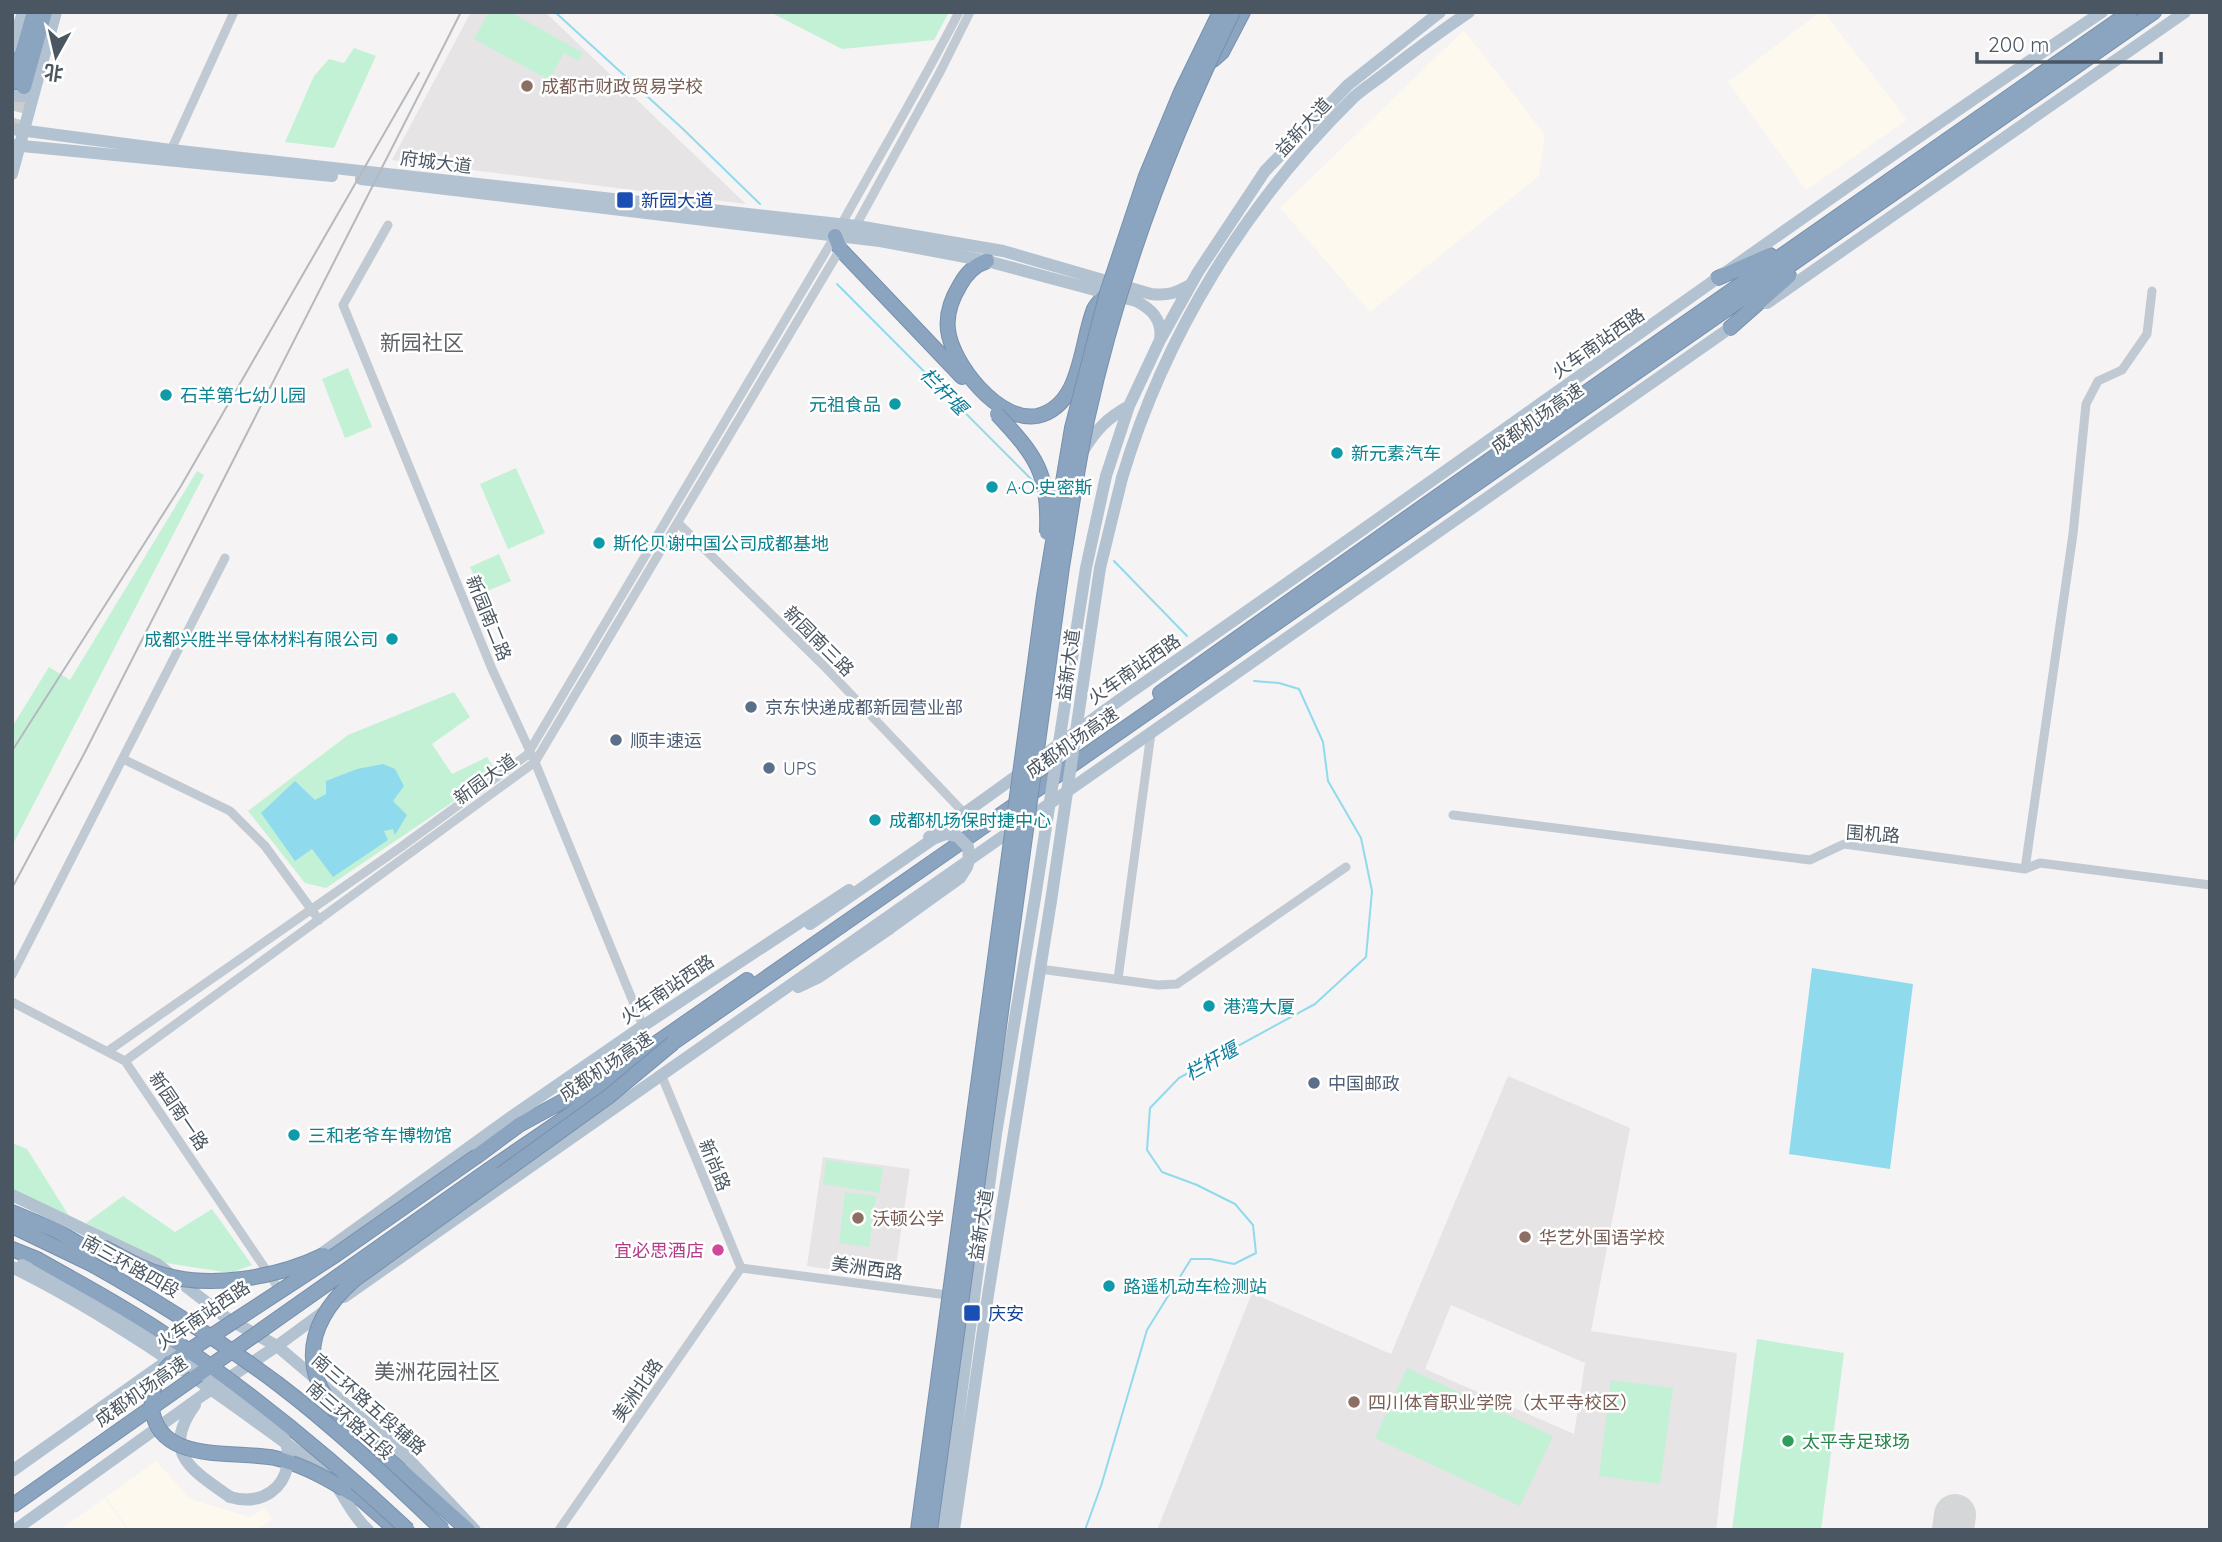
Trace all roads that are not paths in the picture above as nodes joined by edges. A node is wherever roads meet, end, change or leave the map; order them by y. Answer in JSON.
{"nodes":[{"id":1,"x":23,"y":12,"type":"edge"},
{"id":2,"x":34,"y":12,"type":"edge"},
{"id":3,"x":45,"y":12,"type":"edge"},
{"id":4,"x":56,"y":12,"type":"edge"},
{"id":5,"x":233,"y":12,"type":"edge"},
{"id":6,"x":959,"y":12,"type":"edge"},
{"id":7,"x":970,"y":12,"type":"edge"},
{"id":8,"x":1220,"y":12,"type":"edge"},
{"id":9,"x":1233,"y":12,"type":"edge"},
{"id":10,"x":1243,"y":12,"type":"edge"},
{"id":11,"x":1440,"y":12,"type":"edge"},
{"id":12,"x":1469,"y":12,"type":"edge"},
{"id":13,"x":2130,"y":12,"type":"edge"},
{"id":14,"x":2154,"y":12,"type":"edge"},
{"id":15,"x":2185,"y":12,"type":"edge"},
{"id":16,"x":2096,"y":14,"type":"edge"},
{"id":17,"x":12,"y":47,"type":"edge"},
{"id":18,"x":1207,"y":65,"type":"junction"},
{"id":19,"x":38,"y":78,"type":"junction"},
{"id":20,"x":17,"y":89,"type":"edge"},
{"id":21,"x":18,"y":130,"type":"edge"},
{"id":22,"x":15,"y":146,"type":"edge"},
{"id":23,"x":171,"y":150,"type":"junction"},
{"id":24,"x":12,"y":174,"type":"edge"},
{"id":25,"x":388,"y":225,"type":"dead end"},
{"id":26,"x":857,"y":226,"type":"junction"},
{"id":27,"x":1841,"y":230,"type":"junction"},
{"id":28,"x":841,"y":237,"type":"junction"},
{"id":29,"x":1801,"y":242,"type":"junction"},
{"id":30,"x":987,"y":261,"type":"junction"},
{"id":31,"x":1718,"y":278,"type":"junction"},
{"id":32,"x":1190,"y":285,"type":"junction"},
{"id":33,"x":2152,"y":291,"type":"dead end"},
{"id":34,"x":1107,"y":293,"type":"junction"},
{"id":35,"x":1730,"y":328,"type":"junction"},
{"id":36,"x":1160,"y":340,"type":"junction"},
{"id":37,"x":1129,"y":406,"type":"junction"},
{"id":38,"x":1000,"y":411,"type":"junction"},
{"id":39,"x":678,"y":523,"type":"junction"},
{"id":40,"x":225,"y":558,"type":"dead end"},
{"id":41,"x":1044,"y":596,"type":"junction"},
{"id":42,"x":1151,"y":733,"type":"junction"},
{"id":43,"x":529,"y":750,"type":"junction"},
{"id":44,"x":122,"y":759,"type":"junction"},
{"id":45,"x":535,"y":762,"type":"junction"},
{"id":46,"x":986,"y":798,"type":"junction"},
{"id":47,"x":965,"y":814,"type":"junction"},
{"id":48,"x":1452,"y":815,"type":"dead end"},
{"id":49,"x":1346,"y":867,"type":"dead end"},
{"id":50,"x":2025,"y":869,"type":"junction"},
{"id":51,"x":2210,"y":885,"type":"edge"},
{"id":52,"x":866,"y":904,"type":"junction"},
{"id":53,"x":311,"y":908,"type":"junction"},
{"id":54,"x":319,"y":920,"type":"junction"},
{"id":55,"x":729,"y":969,"type":"junction"},
{"id":56,"x":1040,"y":969,"type":"junction"},
{"id":57,"x":12,"y":975,"type":"edge"},
{"id":58,"x":1118,"y":979,"type":"junction"},
{"id":59,"x":12,"y":1002,"type":"edge"},
{"id":60,"x":766,"y":1002,"type":"junction"},
{"id":61,"x":643,"y":1026,"type":"junction"},
{"id":62,"x":673,"y":1043,"type":"junction"},
{"id":63,"x":108,"y":1051,"type":"junction"},
{"id":64,"x":125,"y":1061,"type":"junction"},
{"id":65,"x":661,"y":1074,"type":"junction"},
{"id":66,"x":610,"y":1076,"type":"junction"},
{"id":67,"x":12,"y":1195,"type":"edge"},
{"id":68,"x":12,"y":1205,"type":"edge"},
{"id":69,"x":12,"y":1212,"type":"edge"},
{"id":70,"x":12,"y":1226,"type":"edge"},
{"id":71,"x":354,"y":1242,"type":"junction"},
{"id":72,"x":12,"y":1249,"type":"edge"},
{"id":73,"x":98,"y":1258,"type":"junction"},
{"id":74,"x":16,"y":1265,"type":"edge"},
{"id":75,"x":741,"y":1268,"type":"junction"},
{"id":76,"x":12,"y":1275,"type":"edge"},
{"id":77,"x":278,"y":1286,"type":"junction"},
{"id":78,"x":988,"y":1295,"type":"junction"},
{"id":79,"x":973,"y":1298,"type":"junction"},
{"id":80,"x":76,"y":1300,"type":"junction"},
{"id":81,"x":228,"y":1319,"type":"junction"},
{"id":82,"x":278,"y":1346,"type":"junction"},
{"id":83,"x":227,"y":1348,"type":"joint"},
{"id":84,"x":167,"y":1360,"type":"junction"},
{"id":85,"x":207,"y":1392,"type":"junction"},
{"id":86,"x":12,"y":1471,"type":"edge"},
{"id":87,"x":12,"y":1495,"type":"edge"},
{"id":88,"x":12,"y":1506,"type":"edge"},
{"id":89,"x":15,"y":1530,"type":"edge"},
{"id":90,"x":368,"y":1530,"type":"edge"},
{"id":91,"x":396,"y":1530,"type":"edge"},
{"id":92,"x":408,"y":1530,"type":"edge"},
{"id":93,"x":443,"y":1530,"type":"edge"},
{"id":94,"x":468,"y":1530,"type":"edge"},
{"id":95,"x":475,"y":1530,"type":"edge"},
{"id":96,"x":559,"y":1530,"type":"edge"},
{"id":97,"x":918,"y":1530,"type":"edge"},
{"id":98,"x":930,"y":1530,"type":"edge"},
{"id":99,"x":943,"y":1530,"type":"edge"},
{"id":100,"x":954,"y":1530,"type":"edge"}],
"edges":[{"from":1,"to":17,"type":"main road"},
{"from":2,"to":20,"type":"highway"},
{"from":3,"to":20,"type":"highway"},
{"from":4,"to":19,"type":"main road"},
{"from":5,"to":23,"type":"street"},
{"from":6,"to":28,"type":"street","name":"新园大道"},
{"from":7,"to":26,"type":"street"},
{"from":8,"to":34,"type":"highway","bridge":true},
{"from":9,"to":18,"type":"highway","bridge":true},
{"from":10,"to":18,"type":"highway"},
{"from":11,"to":32,"type":"main road","name":"益新大道"},
{"from":12,"to":56,"type":"main road","name":"益新大道","bridge":true},
{"from":13,"to":29,"type":"highway","name":"成都机场高速"},
{"from":14,"to":27,"type":"highway","name":"成都机场高速"},
{"from":15,"to":35,"type":"main road"},
{"from":16,"to":31,"type":"main road","name":"火车南站西路"},
{"from":18,"to":98,"type":"highway","bridge":true},
{"from":19,"to":20,"type":"main road"},
{"from":19,"to":21,"type":"main road"},
{"from":21,"to":22,"type":"main road"},
{"from":21,"to":23,"type":"main road","name":"府城大道"},
{"from":22,"to":24,"type":"main road"},
{"from":22,"to":28,"type":"main road","name":"府城大道"},
{"from":23,"to":28,"type":"main road","name":"府城大道"},
{"from":25,"to":43,"type":"street","name":"新园南二路"},
{"from":26,"to":28,"type":"main road","name":"府城大道"},
{"from":26,"to":32,"type":"main road","name":"府城大道"},
{"from":27,"to":35,"type":"highway"},
{"from":27,"to":52,"type":"highway","name":"成都机场高速"},
{"from":28,"to":30,"type":"main road"},
{"from":28,"to":38,"type":"highway"},
{"from":28,"to":39,"type":"street","name":"新园大道"},
{"from":28,"to":43,"type":"street","name":"新园大道"},
{"from":29,"to":31,"type":"highway"},
{"from":29,"to":52,"type":"highway","name":"成都机场高速"},
{"from":30,"to":36,"type":"main road"},
{"from":30,"to":38,"type":"highway"},
{"from":31,"to":46,"type":"main road","name":"火车南站西路"},
{"from":32,"to":36,"type":"main road","name":"益新大道"},
{"from":33,"to":50,"type":"street"},
{"from":34,"to":38,"type":"highway"},
{"from":34,"to":41,"type":"highway","bridge":true},
{"from":35,"to":42,"type":"main road"},
{"from":36,"to":37,"type":"main road","name":"益新大道"},
{"from":37,"to":46,"type":"main road"},
{"from":37,"to":79,"type":"main road","name":"益新大道","bridge":true},
{"from":38,"to":41,"type":"highway","bridge":true},
{"from":39,"to":45,"type":"street","name":"新园大道"},
{"from":39,"to":47,"type":"street","name":"新园南三路"},
{"from":40,"to":44,"type":"street"},
{"from":41,"to":97,"type":"highway","bridge":true},
{"from":42,"to":58,"type":"street"},
{"from":42,"to":60,"type":"main road"},
{"from":43,"to":45,"type":"street","name":"新园南二路"},
{"from":43,"to":53,"type":"street","name":"新园大道"},
{"from":44,"to":53,"type":"street"},
{"from":44,"to":57,"type":"street"},
{"from":45,"to":54,"type":"street","name":"新园大道"},
{"from":45,"to":61,"type":"street","name":"新园南二路"},
{"from":46,"to":47,"type":"main road","name":"火车南站西路"},
{"from":47,"to":55,"type":"main road","name":"火车南站西路"},
{"from":48,"to":50,"type":"street","name":"围机路"},
{"from":49,"to":58,"type":"street"},
{"from":50,"to":51,"type":"street","name":"围机路"},
{"from":52,"to":62,"type":"highway","name":"成都机场高速"},
{"from":52,"to":66,"type":"highway","name":"成都机场高速"},
{"from":53,"to":54,"type":"street"},
{"from":53,"to":63,"type":"street","name":"新园大道"},
{"from":54,"to":64,"type":"street","name":"新园大道"},
{"from":55,"to":60,"type":"main road","bridge":true},
{"from":55,"to":61,"type":"main road","name":"火车南站西路"},
{"from":56,"to":58,"type":"street"},
{"from":56,"to":78,"type":"main road","name":"益新大道"},
{"from":59,"to":63,"type":"street","name":"新园南一路"},
{"from":60,"to":65,"type":"main road"},
{"from":61,"to":77,"type":"main road","name":"火车南站西路"},
{"from":62,"to":88,"type":"highway","name":"成都机场高速","bridge":true},
{"from":62,"to":94,"type":"highway","bridge":true},
{"from":63,"to":64,"type":"street","name":"新园南一路"},
{"from":64,"to":77,"type":"street","name":"新园南一路"},
{"from":65,"to":75,"type":"street","name":"新尚路"},
{"from":65,"to":82,"type":"main road"},
{"from":66,"to":71,"type":"highway","bridge":true},
{"from":66,"to":87,"type":"highway","name":"成都机场高速","bridge":true},
{"from":67,"to":81,"type":"main road","name":"南三环路五段辅路"},
{"from":68,"to":73,"type":"highway"},
{"from":69,"to":73,"type":"highway"},
{"from":70,"to":73,"type":"highway","name":"南三环路四段"},
{"from":71,"to":73,"type":"highway","bridge":true},
{"from":71,"to":91,"type":"highway","bridge":true},
{"from":72,"to":92,"type":"highway","bridge":true},
{"from":73,"to":83,"type":"highway","name":"南三环路四段","bridge":true},
{"from":74,"to":80,"type":"main road"},
{"from":74,"to":85,"type":"main road","bridge":true},
{"from":75,"to":79,"type":"street","name":"美洲西路"},
{"from":75,"to":96,"type":"street","name":"美洲北路"},
{"from":76,"to":80,"type":"main road"},
{"from":77,"to":81,"type":"main road","name":"火车南站西路"},
{"from":78,"to":79,"type":"street","name":"美洲西路"},
{"from":78,"to":100,"type":"main road","name":"益新大道"},
{"from":79,"to":99,"type":"main road","name":"益新大道"},
{"from":80,"to":84,"type":"main road"},
{"from":81,"to":82,"type":"main road","name":"南三环路五段辅路"},
{"from":81,"to":84,"type":"main road","name":"火车南站西路"},
{"from":82,"to":85,"type":"main road"},
{"from":82,"to":95,"type":"main road","name":"南三环路五段辅路"},
{"from":83,"to":93,"type":"highway","name":"南三环路五段","bridge":true},
{"from":84,"to":85,"type":"main road"},
{"from":84,"to":86,"type":"main road","name":"火车南站西路"},
{"from":85,"to":89,"type":"main road"},
{"from":85,"to":90,"type":"main road"}]}
